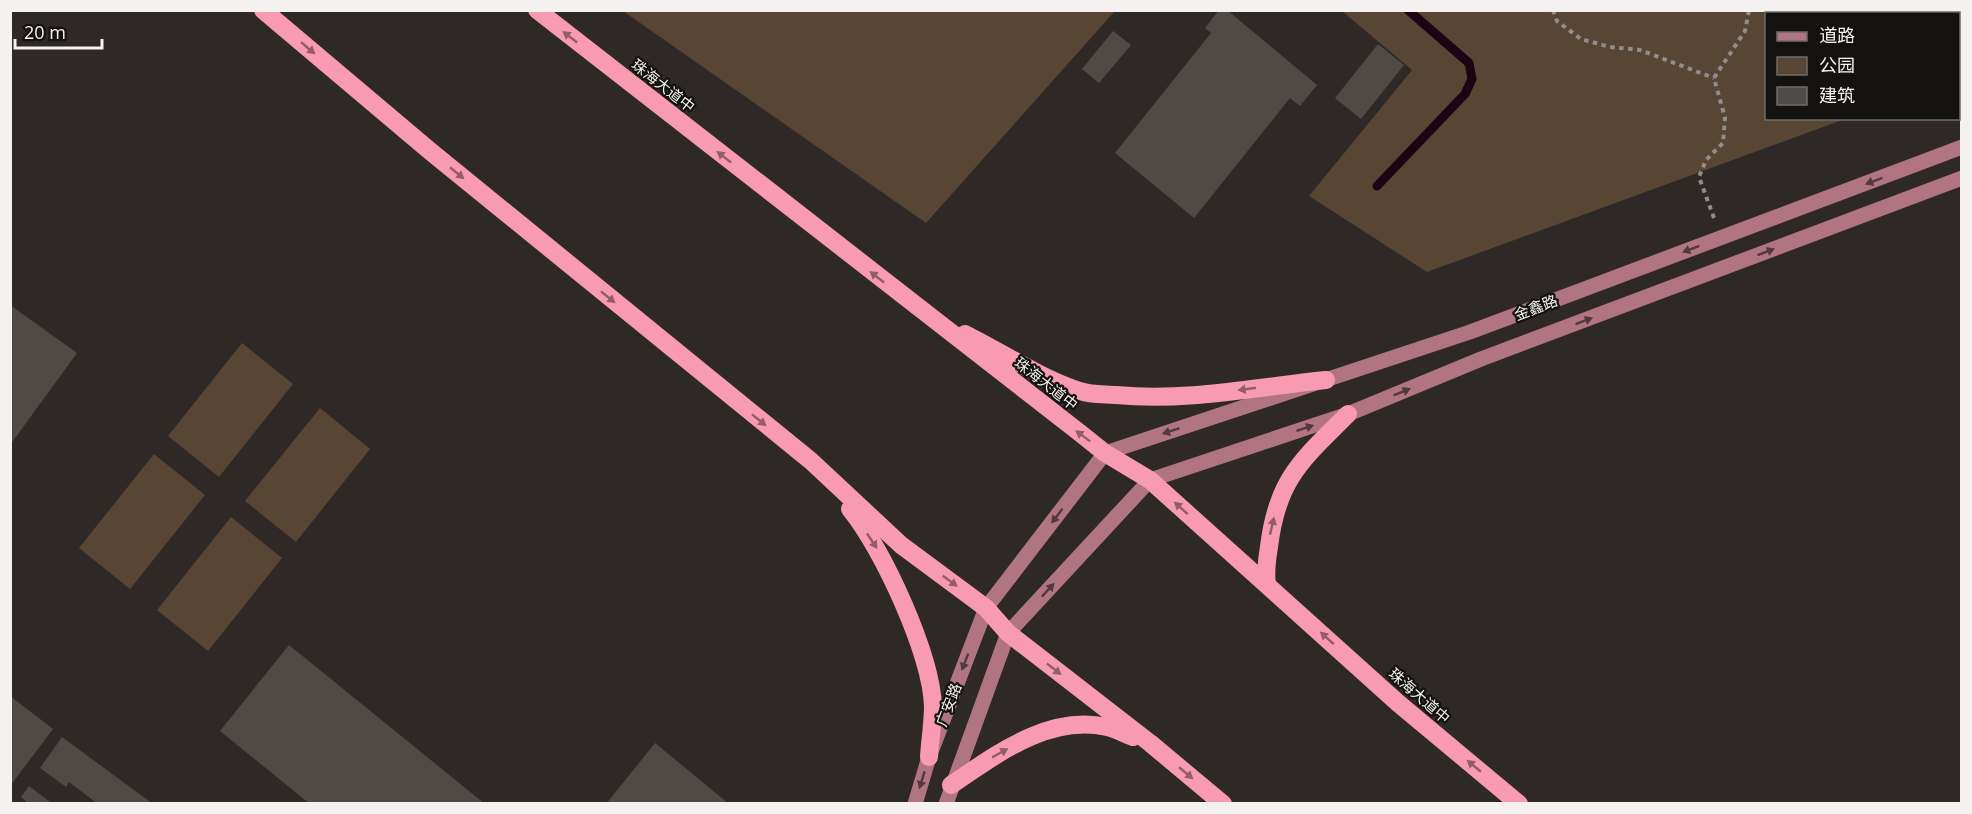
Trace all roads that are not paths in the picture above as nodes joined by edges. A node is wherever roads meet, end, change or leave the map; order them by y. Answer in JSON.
{"nodes":[{"id":1,"x":263,"y":10,"type":"edge"},
{"id":2,"x":537,"y":10,"type":"edge"},
{"id":3,"x":1962,"y":147,"type":"edge"},
{"id":4,"x":1962,"y":178,"type":"edge"},
{"id":5,"x":924,"y":313,"type":"junction"},
{"id":6,"x":1326,"y":380,"type":"junction"},
{"id":7,"x":1348,"y":414,"type":"junction"},
{"id":8,"x":1106,"y":453,"type":"junction"},
{"id":9,"x":810,"y":461,"type":"junction"},
{"id":10,"x":1149,"y":480,"type":"junction"},
{"id":11,"x":1267,"y":584,"type":"junction"},
{"id":12,"x":986,"y":608,"type":"junction"},
{"id":13,"x":1008,"y":633,"type":"junction"},
{"id":14,"x":1150,"y":743,"type":"junction"},
{"id":15,"x":929,"y":757,"type":"junction"},
{"id":16,"x":951,"y":785,"type":"junction"},
{"id":17,"x":915,"y":804,"type":"edge"},
{"id":18,"x":946,"y":804,"type":"edge"},
{"id":19,"x":1222,"y":804,"type":"edge"},
{"id":20,"x":1519,"y":804,"type":"edge"}],
"edges":[{"from":1,"to":9,"type":"highway","one_way":true},
{"from":5,"to":2,"type":"highway","name":"珠海大道中","one_way":true},
{"from":3,"to":6,"type":"street","name":"金鑫路","one_way":true},
{"from":7,"to":4,"type":"street","name":"金鑫路","one_way":true},
{"from":6,"to":5,"type":"highway","one_way":true},
{"from":8,"to":5,"type":"highway","name":"珠海大道中","one_way":true},
{"from":6,"to":8,"type":"street","name":"金鑫路","one_way":true},
{"from":10,"to":7,"type":"street","name":"金鑫路","one_way":true},
{"from":11,"to":7,"type":"highway","one_way":true},
{"from":8,"to":10,"type":"highway","name":"珠海大道中"},
{"from":8,"to":12,"type":"street","name":"广安路","one_way":true},
{"from":9,"to":12,"type":"highway","one_way":true},
{"from":9,"to":15,"type":"highway","one_way":true},
{"from":11,"to":10,"type":"highway","name":"珠海大道中","one_way":true},
{"from":13,"to":10,"type":"street","one_way":true},
{"from":20,"to":11,"type":"highway","name":"珠海大道中","one_way":true},
{"from":12,"to":13,"type":"highway"},
{"from":12,"to":15,"type":"street","name":"广安路","one_way":true},
{"from":13,"to":14,"type":"highway","one_way":true},
{"from":13,"to":16,"type":"street","name":"广安路"},
{"from":16,"to":14,"type":"highway","one_way":true},
{"from":14,"to":19,"type":"highway","one_way":true},
{"from":15,"to":17,"type":"street","name":"广安路","one_way":true},
{"from":16,"to":18,"type":"street","name":"广安路"}]}
